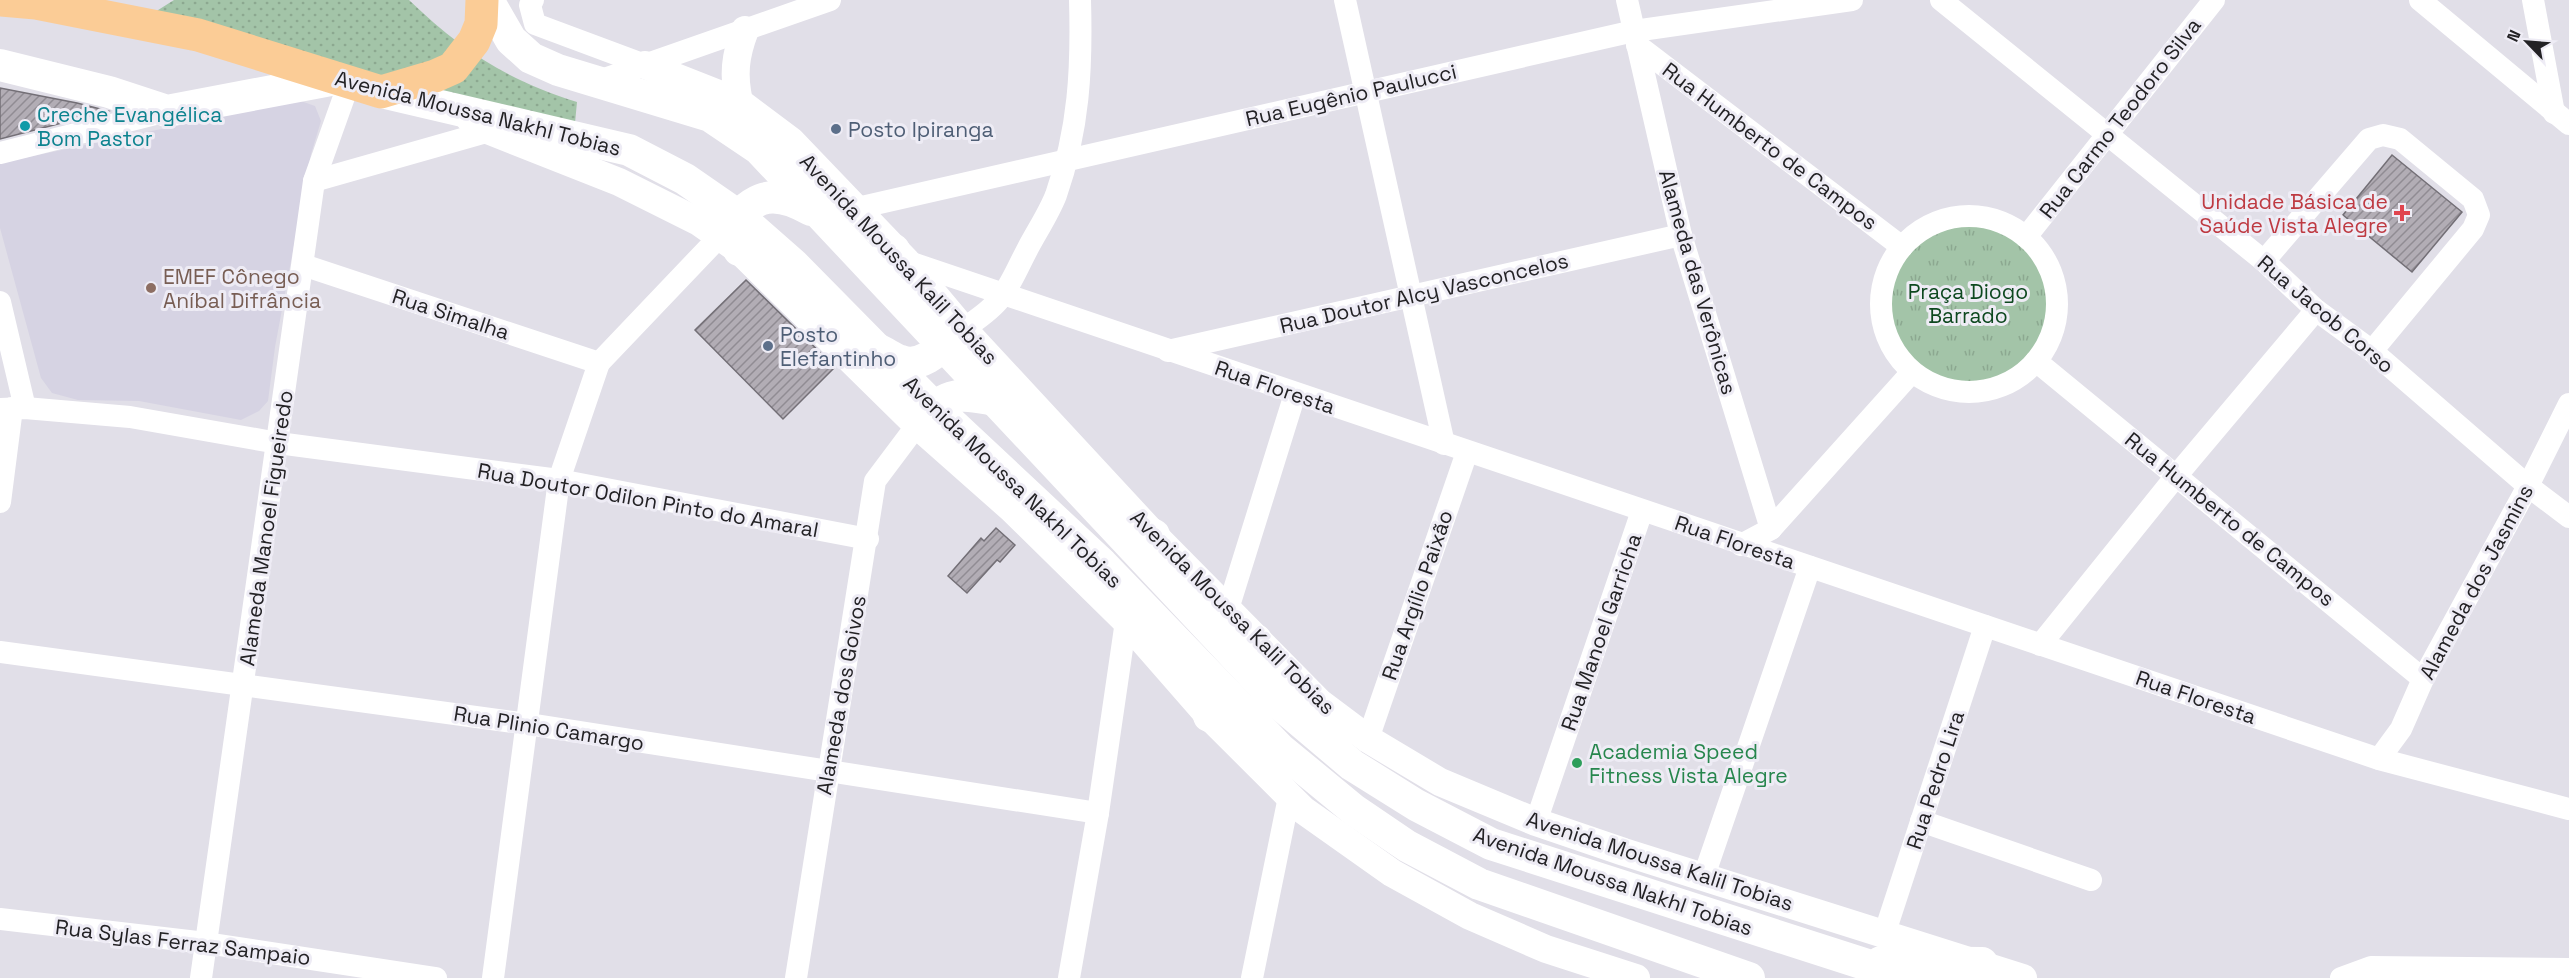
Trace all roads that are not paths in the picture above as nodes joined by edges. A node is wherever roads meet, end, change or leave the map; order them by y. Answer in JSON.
{"nodes":[{"id":1,"x":0,"y":0,"type":"edge"},
{"id":2,"x":482,"y":0,"type":"edge"},
{"id":3,"x":488,"y":0,"type":"edge"},
{"id":4,"x":533,"y":0,"type":"edge"},
{"id":5,"x":830,"y":0,"type":"edge"},
{"id":6,"x":1080,"y":0,"type":"edge"},
{"id":7,"x":1346,"y":0,"type":"edge"},
{"id":8,"x":1627,"y":0,"type":"edge"},
{"id":9,"x":1852,"y":0,"type":"edge"},
{"id":10,"x":1941,"y":0,"type":"edge"},
{"id":11,"x":2214,"y":0,"type":"edge"},
{"id":12,"x":2420,"y":0,"type":"edge"},
{"id":13,"x":2533,"y":0,"type":"edge"},
{"id":14,"x":799,"y":5,"type":"edge"},
{"id":15,"x":745,"y":30,"type":"junction"},
{"id":16,"x":1635,"y":38,"type":"junction"},
{"id":17,"x":0,"y":65,"type":"edge"},
{"id":18,"x":645,"y":65,"type":"junction"},
{"id":19,"x":343,"y":81,"type":"junction"},
{"id":20,"x":599,"y":81,"type":"junction"},
{"id":21,"x":1366,"y":91,"type":"junction"},
{"id":22,"x":381,"y":92,"type":"junction"},
{"id":23,"x":739,"y":102,"type":"junction"},
{"id":24,"x":167,"y":111,"type":"junction"},
{"id":25,"x":461,"y":113,"type":"junction"},
{"id":26,"x":2562,"y":119,"type":"edge"},
{"id":27,"x":490,"y":131,"type":"junction"},
{"id":28,"x":2106,"y":135,"type":"junction"},
{"id":29,"x":766,"y":138,"type":"junction"},
{"id":30,"x":0,"y":153,"type":"edge"},
{"id":31,"x":1066,"y":160,"type":"junction"},
{"id":32,"x":314,"y":181,"type":"junction"},
{"id":33,"x":853,"y":209,"type":"junction"},
{"id":34,"x":823,"y":216,"type":"junction"},
{"id":35,"x":732,"y":233,"type":"junction"},
{"id":36,"x":1681,"y":235,"type":"junction"},
{"id":37,"x":2026,"y":237,"type":"junction"},
{"id":38,"x":1902,"y":247,"type":"junction"},
{"id":39,"x":891,"y":260,"type":"junction"},
{"id":40,"x":2264,"y":261,"type":"junction"},
{"id":41,"x":303,"y":266,"type":"junction"},
{"id":42,"x":1005,"y":296,"type":"junction"},
{"id":43,"x":1411,"y":296,"type":"junction"},
{"id":44,"x":0,"y":302,"type":"edge"},
{"id":45,"x":2316,"y":310,"type":"junction"},
{"id":46,"x":954,"y":337,"type":"junction"},
{"id":47,"x":871,"y":345,"type":"junction"},
{"id":48,"x":1168,"y":351,"type":"junction"},
{"id":49,"x":2372,"y":351,"type":"junction"},
{"id":50,"x":2036,"y":361,"type":"junction"},
{"id":51,"x":599,"y":363,"type":"junction"},
{"id":52,"x":1912,"y":372,"type":"junction"},
{"id":53,"x":1295,"y":394,"type":"junction"},
{"id":54,"x":995,"y":399,"type":"junction"},
{"id":55,"x":2569,"y":404,"type":"edge"},
{"id":56,"x":12,"y":408,"type":"edge"},
{"id":57,"x":925,"y":416,"type":"junction"},
{"id":58,"x":278,"y":443,"type":"junction"},
{"id":59,"x":1444,"y":444,"type":"junction"},
{"id":60,"x":1467,"y":452,"type":"junction"},
{"id":61,"x":1000,"y":469,"type":"junction"},
{"id":62,"x":2177,"y":475,"type":"junction"},
{"id":63,"x":559,"y":480,"type":"junction"},
{"id":64,"x":2529,"y":486,"type":"junction"},
{"id":65,"x":0,"y":502,"type":"edge"},
{"id":66,"x":1092,"y":503,"type":"junction"},
{"id":67,"x":1012,"y":509,"type":"junction"},
{"id":68,"x":1642,"y":511,"type":"junction"},
{"id":69,"x":2569,"y":517,"type":"edge"},
{"id":70,"x":1771,"y":529,"type":"junction"},
{"id":71,"x":1154,"y":535,"type":"junction"},
{"id":72,"x":868,"y":539,"type":"junction"},
{"id":73,"x":1741,"y":545,"type":"junction"},
{"id":74,"x":1810,"y":567,"type":"junction"},
{"id":75,"x":1228,"y":609,"type":"junction"},
{"id":76,"x":1126,"y":621,"type":"junction"},
{"id":77,"x":1985,"y":626,"type":"junction"},
{"id":78,"x":1256,"y":640,"type":"junction"},
{"id":79,"x":2040,"y":645,"type":"junction"},
{"id":80,"x":0,"y":652,"type":"edge"},
{"id":81,"x":2423,"y":679,"type":"junction"},
{"id":82,"x":244,"y":684,"type":"junction"},
{"id":83,"x":1281,"y":705,"type":"junction"},
{"id":84,"x":1209,"y":716,"type":"junction"},
{"id":85,"x":528,"y":724,"type":"junction"},
{"id":86,"x":1368,"y":739,"type":"junction"},
{"id":87,"x":1280,"y":749,"type":"junction"},
{"id":88,"x":2379,"y":759,"type":"junction"},
{"id":89,"x":828,"y":773,"type":"junction"},
{"id":90,"x":1289,"y":797,"type":"junction"},
{"id":91,"x":2569,"y":809,"type":"edge"},
{"id":92,"x":1098,"y":813,"type":"junction"},
{"id":93,"x":1536,"y":822,"type":"junction"},
{"id":94,"x":1921,"y":822,"type":"junction"},
{"id":95,"x":1704,"y":876,"type":"junction"},
{"id":96,"x":2091,"y":880,"type":"dead end"},
{"id":97,"x":1678,"y":903,"type":"junction"},
{"id":98,"x":0,"y":919,"type":"edge"},
{"id":99,"x":1737,"y":924,"type":"junction"},
{"id":100,"x":1884,"y":935,"type":"junction"},
{"id":101,"x":206,"y":943,"type":"junction"},
{"id":102,"x":1657,"y":946,"type":"junction"},
{"id":103,"x":1861,"y":962,"type":"junction"},
{"id":104,"x":1982,"y":963,"type":"junction"},
{"id":105,"x":1720,"y":968,"type":"junction"},
{"id":106,"x":1598,"y":972,"type":"edge"},
{"id":107,"x":2565,"y":972,"type":"edge"},
{"id":108,"x":201,"y":978,"type":"edge"},
{"id":109,"x":436,"y":978,"type":"edge"},
{"id":110,"x":493,"y":978,"type":"edge"},
{"id":111,"x":796,"y":978,"type":"edge"},
{"id":112,"x":1069,"y":978,"type":"edge"},
{"id":113,"x":1252,"y":978,"type":"edge"},
{"id":114,"x":1636,"y":978,"type":"edge"},
{"id":115,"x":1749,"y":978,"type":"edge"},
{"id":116,"x":1908,"y":978,"type":"edge"},
{"id":117,"x":2022,"y":978,"type":"edge"},
{"id":118,"x":2343,"y":978,"type":"edge"}],
"edges":[{"from":1,"to":19,"type":"highway","name":"Avenida Moussa Nakhl Tobias"},
{"from":2,"to":22,"type":"highway"},
{"from":3,"to":20,"type":"main road","name":"Avenida Moussa Nakhl Tobias"},
{"from":4,"to":18,"type":"street"},
{"from":5,"to":14,"type":"street"},
{"from":6,"to":31,"type":"street"},
{"from":7,"to":21,"type":"street"},
{"from":8,"to":16,"type":"street","name":"Alameda das Verônicas"},
{"from":9,"to":16,"type":"street","name":"Rua Eugênio Paulucci"},
{"from":10,"to":28,"type":"street","name":"Rua Jacob Corso"},
{"from":11,"to":28,"type":"street","name":"Rua Carmo Teodoro Silva"},
{"from":12,"to":26,"type":"street"},
{"from":13,"to":26,"type":"street"},
{"from":14,"to":15,"type":"street"},
{"from":15,"to":18,"type":"street"},
{"from":15,"to":23,"type":"street"},
{"from":16,"to":21,"type":"street","name":"Rua Eugênio Paulucci"},
{"from":16,"to":36,"type":"street","name":"Alameda das Verônicas"},
{"from":16,"to":38,"type":"street","name":"Rua Humberto de Campos"},
{"from":17,"to":24,"type":"main road"},
{"from":18,"to":20,"type":"street"},
{"from":18,"to":23,"type":"street","name":"Avenida Moussa Kalil Tobias"},
{"from":19,"to":22,"type":"highway","name":"Avenida Moussa Nakhl Tobias"},
{"from":19,"to":24,"type":"main road"},
{"from":19,"to":32,"type":"street","name":"Alameda Manoel Figueiredo"},
{"from":20,"to":29,"type":"main road","name":"Avenida Moussa Nakhl Tobias"},
{"from":21,"to":31,"type":"street","name":"Rua Eugênio Paulucci"},
{"from":21,"to":43,"type":"street"},
{"from":22,"to":25,"type":"main road","name":"Avenida Moussa Nakhl Tobias"},
{"from":23,"to":29,"type":"street","name":"Avenida Moussa Kalil Tobias"},
{"from":24,"to":30,"type":"street"},
{"from":25,"to":27,"type":"street"},
{"from":25,"to":35,"type":"main road","name":"Avenida Moussa Nakhl Tobias"},
{"from":27,"to":32,"type":"street"},
{"from":27,"to":35,"type":"street"},
{"from":28,"to":37,"type":"street","name":"Rua Carmo Teodoro Silva"},
{"from":28,"to":40,"type":"street","name":"Rua Jacob Corso"},
{"from":29,"to":33,"type":"street","name":"Avenida Moussa Kalil Tobias"},
{"from":29,"to":34,"type":"main road","name":"Avenida Moussa Nakhl Tobias"},
{"from":31,"to":33,"type":"street","name":"Rua Eugênio Paulucci"},
{"from":31,"to":42,"type":"street"},
{"from":32,"to":41,"type":"street","name":"Alameda Manoel Figueiredo"},
{"from":33,"to":39,"type":"street","name":"Avenida Moussa Kalil Tobias"},
{"from":34,"to":35,"type":"main road"},
{"from":34,"to":39,"type":"main road","name":"Avenida Moussa Nakhl Tobias"},
{"from":35,"to":47,"type":"main road","name":"Avenida Moussa Nakhl Tobias"},
{"from":35,"to":51,"type":"street"},
{"from":35,"to":57,"type":"street"},
{"from":36,"to":43,"type":"street","name":"Rua Doutor Alcy Vasconcelos"},
{"from":36,"to":70,"type":"street","name":"Alameda das Verônicas"},
{"from":37,"to":38,"type":"street"},
{"from":37,"to":50,"type":"street"},
{"from":38,"to":52,"type":"street"},
{"from":39,"to":42,"type":"street","name":"Rua Floresta"},
{"from":39,"to":46,"type":"main road","name":"Avenida Moussa Nakhl Tobias"},
{"from":40,"to":45,"type":"street","name":"Rua Jacob Corso"},
{"from":40,"to":49,"type":"street"},
{"from":41,"to":51,"type":"street","name":"Rua Simalha"},
{"from":41,"to":58,"type":"street","name":"Alameda Manoel Figueiredo"},
{"from":42,"to":46,"type":"street"},
{"from":42,"to":48,"type":"street","name":"Rua Floresta"},
{"from":43,"to":48,"type":"street","name":"Rua Doutor Alcy Vasconcelos"},
{"from":43,"to":59,"type":"street"},
{"from":44,"to":56,"type":"street"},
{"from":45,"to":49,"type":"street","name":"Rua Jacob Corso"},
{"from":45,"to":62,"type":"street"},
{"from":46,"to":47,"type":"main road"},
{"from":46,"to":54,"type":"main road","name":"Avenida Moussa Nakhl Tobias"},
{"from":46,"to":71,"type":"street","name":"Avenida Moussa Kalil Tobias"},
{"from":47,"to":57,"type":"main road","name":"Avenida Moussa Nakhl Tobias"},
{"from":48,"to":53,"type":"street","name":"Rua Floresta"},
{"from":49,"to":64,"type":"street","name":"Rua Jacob Corso"},
{"from":50,"to":52,"type":"street"},
{"from":50,"to":62,"type":"street","name":"Rua Humberto de Campos"},
{"from":51,"to":63,"type":"street"},
{"from":52,"to":70,"type":"street"},
{"from":53,"to":59,"type":"street","name":"Rua Floresta"},
{"from":53,"to":75,"type":"street"},
{"from":54,"to":57,"type":"main road"},
{"from":54,"to":66,"type":"main road","name":"Avenida Moussa Nakhl Tobias"},
{"from":55,"to":64,"type":"street","name":"Alameda dos Jasmins"},
{"from":56,"to":58,"type":"street","name":"Rua Doutor Odilon Pinto do Amaral"},
{"from":56,"to":65,"type":"street"},
{"from":57,"to":61,"type":"main road","name":"Avenida Moussa Nakhl Tobias"},
{"from":57,"to":67,"type":"street"},
{"from":57,"to":72,"type":"street","name":"Alameda dos Goivos"},
{"from":58,"to":63,"type":"street","name":"Rua Doutor Odilon Pinto do Amaral"},
{"from":58,"to":82,"type":"street","name":"Alameda Manoel Figueiredo"},
{"from":59,"to":60,"type":"street","name":"Rua Floresta"},
{"from":60,"to":68,"type":"street","name":"Rua Floresta"},
{"from":60,"to":86,"type":"street","name":"Rua Argílio Paixão"},
{"from":61,"to":67,"type":"main road"},
{"from":61,"to":87,"type":"main road","name":"Avenida Moussa Nakhl Tobias"},
{"from":62,"to":79,"type":"street"},
{"from":62,"to":81,"type":"street","name":"Rua Humberto de Campos"},
{"from":63,"to":72,"type":"street","name":"Rua Doutor Odilon Pinto do Amaral"},
{"from":63,"to":85,"type":"street"},
{"from":64,"to":69,"type":"street","name":"Rua Jacob Corso"},
{"from":64,"to":81,"type":"street","name":"Alameda dos Jasmins"},
{"from":66,"to":71,"type":"main road"},
{"from":66,"to":83,"type":"main road","name":"Avenida Moussa Nakhl Tobias"},
{"from":67,"to":76,"type":"street"},
{"from":68,"to":73,"type":"street","name":"Rua Floresta"},
{"from":68,"to":93,"type":"street","name":"Rua Manoel Garricha"},
{"from":70,"to":73,"type":"street"},
{"from":71,"to":75,"type":"street","name":"Avenida Moussa Kalil Tobias"},
{"from":72,"to":89,"type":"street","name":"Alameda dos Goivos"},
{"from":73,"to":74,"type":"street","name":"Rua Floresta"},
{"from":74,"to":77,"type":"street","name":"Rua Floresta"},
{"from":74,"to":95,"type":"street"},
{"from":75,"to":78,"type":"street","name":"Avenida Moussa Kalil Tobias"},
{"from":76,"to":84,"type":"street"},
{"from":76,"to":92,"type":"street"},
{"from":77,"to":79,"type":"street","name":"Rua Floresta"},
{"from":77,"to":94,"type":"street","name":"Rua Pedro Lira"},
{"from":78,"to":83,"type":"main road"},
{"from":78,"to":86,"type":"street","name":"Avenida Moussa Kalil Tobias"},
{"from":79,"to":88,"type":"street","name":"Rua Floresta"},
{"from":80,"to":82,"type":"street","name":"Rua Plinio Camargo"},
{"from":81,"to":88,"type":"street","name":"Alameda dos Jasmins"},
{"from":82,"to":85,"type":"street","name":"Rua Plinio Camargo"},
{"from":82,"to":101,"type":"street","name":"Alameda Manoel Figueiredo"},
{"from":83,"to":97,"type":"main road","name":"Avenida Moussa Nakhl Tobias"},
{"from":84,"to":87,"type":"main road"},
{"from":84,"to":90,"type":"street"},
{"from":85,"to":89,"type":"street","name":"Rua Plinio Camargo"},
{"from":85,"to":110,"type":"street"},
{"from":86,"to":93,"type":"street","name":"Avenida Moussa Kalil Tobias"},
{"from":87,"to":102,"type":"main road","name":"Avenida Moussa Nakhl Tobias"},
{"from":88,"to":91,"type":"street","name":"Rua Floresta"},
{"from":89,"to":92,"type":"street","name":"Rua Plinio Camargo"},
{"from":89,"to":111,"type":"street","name":"Alameda dos Goivos"},
{"from":90,"to":106,"type":"street"},
{"from":90,"to":113,"type":"street"},
{"from":92,"to":112,"type":"street"},
{"from":93,"to":95,"type":"street","name":"Avenida Moussa Kalil Tobias"},
{"from":94,"to":96,"type":"street"},
{"from":94,"to":100,"type":"street","name":"Rua Pedro Lira"},
{"from":95,"to":100,"type":"street","name":"Avenida Moussa Kalil Tobias"},
{"from":97,"to":99,"type":"main road","name":"Avenida Moussa Nakhl Tobias"},
{"from":97,"to":102,"type":"main road"},
{"from":98,"to":101,"type":"street","name":"Rua Sylas Ferraz Sampaio"},
{"from":99,"to":103,"type":"main road","name":"Avenida Moussa Nakhl Tobias"},
{"from":99,"to":105,"type":"main road"},
{"from":100,"to":104,"type":"street","name":"Avenida Moussa Kalil Tobias"},
{"from":101,"to":108,"type":"street","name":"Alameda Manoel Figueiredo"},
{"from":101,"to":109,"type":"street","name":"Rua Sylas Ferraz Sampaio"},
{"from":102,"to":105,"type":"main road","name":"Avenida Moussa Nakhl Tobias"},
{"from":103,"to":104,"type":"main road"},
{"from":103,"to":116,"type":"main road","name":"Avenida Moussa Nakhl Tobias"},
{"from":104,"to":117,"type":"street","name":"Avenida Moussa Kalil Tobias"},
{"from":105,"to":115,"type":"main road","name":"Avenida Moussa Nakhl Tobias"},
{"from":106,"to":114,"type":"street"},
{"from":107,"to":118,"type":"street"}]}
